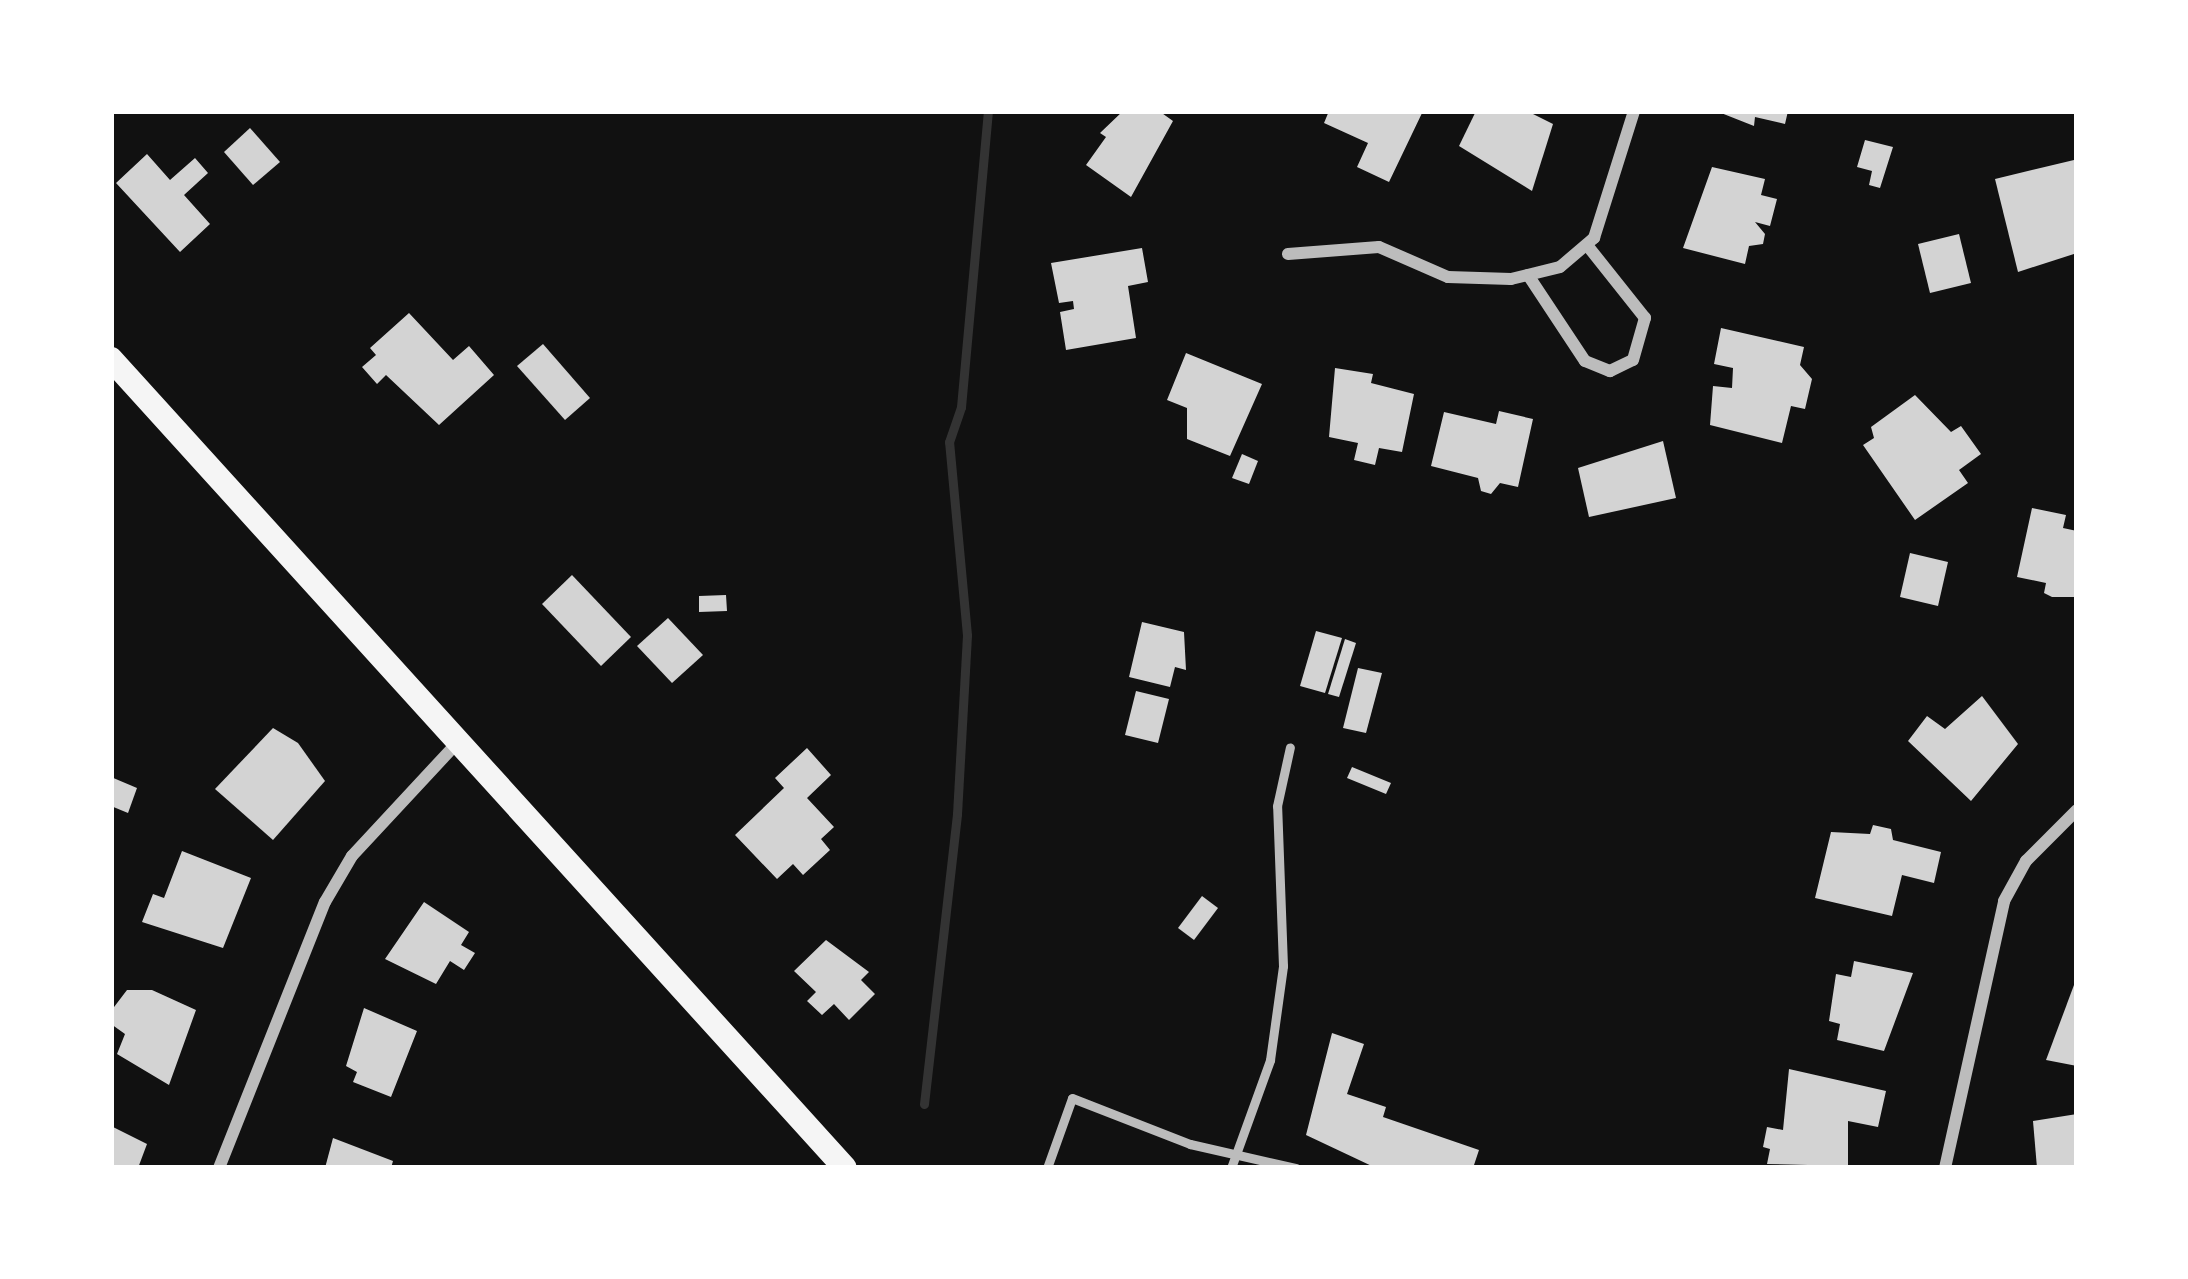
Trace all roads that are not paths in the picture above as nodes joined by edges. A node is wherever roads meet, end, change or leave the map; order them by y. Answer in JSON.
{"nodes":[{"id":1,"x":1634,"y":111,"type":"edge"},
{"id":2,"x":1587,"y":244,"type":"junction"},
{"id":3,"x":1288,"y":254,"type":"dead end"},
{"id":4,"x":1528,"y":275,"type":"junction"},
{"id":5,"x":111,"y":359,"type":"edge"},
{"id":6,"x":458,"y":742,"type":"junction"},
{"id":7,"x":1290,"y":747,"type":"dead end"},
{"id":8,"x":2077,"y":810,"type":"edge"},
{"id":9,"x":1238,"y":1151,"type":"junction"},
{"id":10,"x":219,"y":1168,"type":"edge"},
{"id":11,"x":845,"y":1168,"type":"edge"},
{"id":12,"x":1047,"y":1168,"type":"edge"},
{"id":13,"x":1232,"y":1168,"type":"edge"},
{"id":14,"x":1297,"y":1168,"type":"edge"},
{"id":15,"x":1945,"y":1168,"type":"edge"}],
"edges":[{"from":1,"to":2,"type":"street"},
{"from":2,"to":4,"type":"street"},
{"from":2,"to":4,"type":"street"},
{"from":3,"to":4,"type":"street"},
{"from":5,"to":6,"type":"main road"},
{"from":6,"to":10,"type":"street"},
{"from":6,"to":11,"type":"main road"},
{"from":7,"to":9,"type":"lane"},
{"from":8,"to":15,"type":"street"},
{"from":9,"to":12,"type":"lane"},
{"from":9,"to":13,"type":"lane"},
{"from":9,"to":14,"type":"lane"}]}
